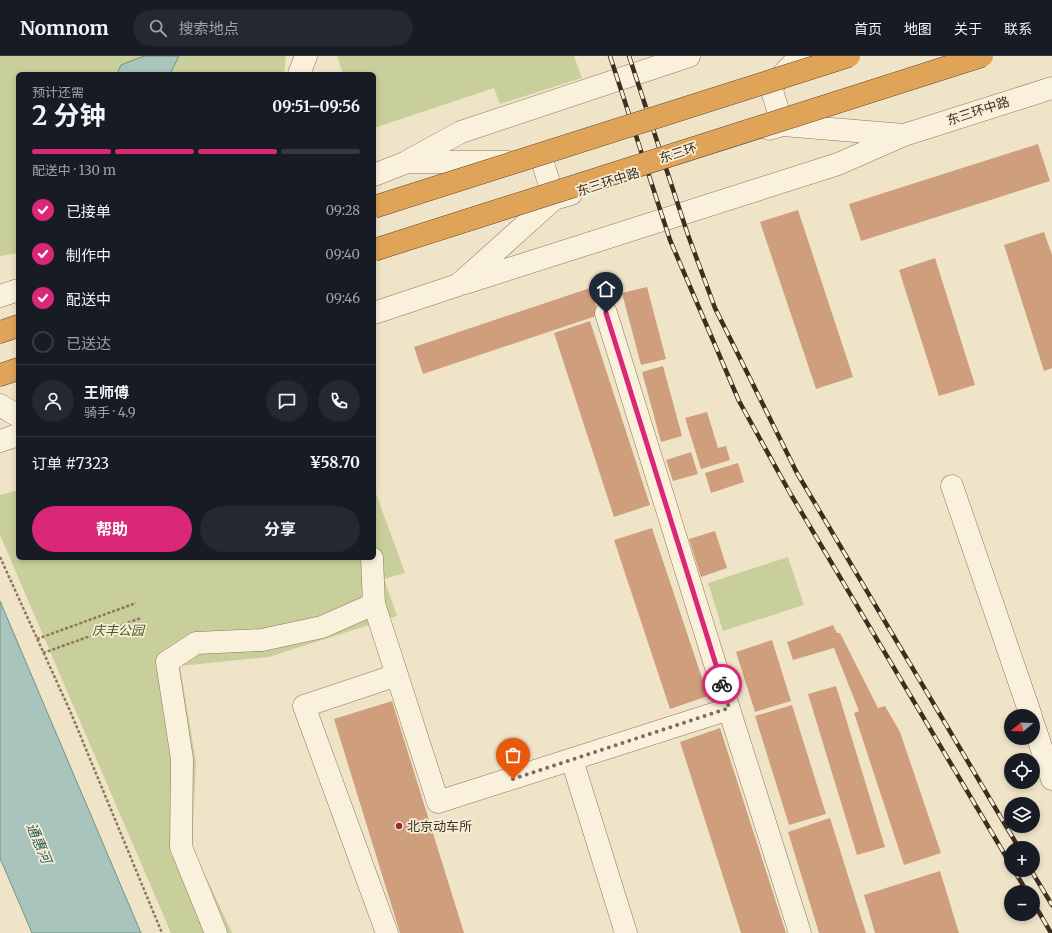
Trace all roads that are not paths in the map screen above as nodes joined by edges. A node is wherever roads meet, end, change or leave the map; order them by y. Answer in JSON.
{"nodes":[{"id":1,"x":306,"y":56,"type":"edge"},
{"id":2,"x":689,"y":56,"type":"edge"},
{"id":3,"x":800,"y":56,"type":"edge"},
{"id":4,"x":849,"y":56,"type":"edge"},
{"id":5,"x":982,"y":56,"type":"edge"},
{"id":6,"x":300,"y":72,"type":"edge"},
{"id":7,"x":771,"y":88,"type":"junction"},
{"id":8,"x":1052,"y":88,"type":"edge"},
{"id":9,"x":783,"y":125,"type":"junction"},
{"id":10,"x":904,"y":135,"type":"junction"},
{"id":11,"x":407,"y":162,"type":"junction"},
{"id":12,"x":543,"y":163,"type":"junction"},
{"id":13,"x":376,"y":174,"type":"edge"},
{"id":14,"x":554,"y":199,"type":"junction"},
{"id":15,"x":376,"y":206,"type":"edge"},
{"id":16,"x":376,"y":249,"type":"edge"},
{"id":17,"x":458,"y":285,"type":"junction"},
{"id":18,"x":16,"y":291,"type":"edge"},
{"id":19,"x":0,"y":296,"type":"edge"},
{"id":20,"x":376,"y":312,"type":"edge"},
{"id":21,"x":606,"y":313,"type":"dead end"},
{"id":22,"x":16,"y":327,"type":"edge"},
{"id":23,"x":0,"y":332,"type":"edge"},
{"id":24,"x":16,"y":370,"type":"edge"},
{"id":25,"x":0,"y":375,"type":"edge"},
{"id":26,"x":0,"y":406,"type":"edge"},
{"id":27,"x":16,"y":415,"type":"edge"},
{"id":28,"x":16,"y":436,"type":"edge"},
{"id":29,"x":0,"y":441,"type":"edge"},
{"id":30,"x":952,"y":486,"type":"dead end"},
{"id":31,"x":372,"y":560,"type":"edge"},
{"id":32,"x":374,"y":604,"type":"junction"},
{"id":33,"x":397,"y":675,"type":"junction"},
{"id":34,"x":729,"y":708,"type":"junction"},
{"id":35,"x":1028,"y":709,"type":"edge"},
{"id":36,"x":1040,"y":744,"type":"edge"},
{"id":37,"x":572,"y":760,"type":"junction"},
{"id":38,"x":1052,"y":779,"type":"edge"},
{"id":39,"x":216,"y":933,"type":"edge"},
{"id":40,"x":387,"y":933,"type":"edge"},
{"id":41,"x":626,"y":933,"type":"edge"},
{"id":42,"x":800,"y":933,"type":"edge"}],
"edges":[{"from":1,"to":6,"type":"street"},
{"from":2,"to":11,"type":"street"},
{"from":3,"to":7,"type":"street"},
{"from":4,"to":15,"type":"highway","bridge":true},
{"from":5,"to":16,"type":"highway","name":"东三环","bridge":true},
{"from":7,"to":9,"type":"street"},
{"from":7,"to":12,"type":"street"},
{"from":8,"to":10,"type":"street","name":"东三环中路"},
{"from":9,"to":10,"type":"street","name":"东三环中路"},
{"from":9,"to":14,"type":"street","name":"东三环中路"},
{"from":10,"to":17,"type":"street","name":"东三环中路"},
{"from":11,"to":12,"type":"street"},
{"from":11,"to":13,"type":"street"},
{"from":12,"to":14,"type":"street"},
{"from":14,"to":17,"type":"street","name":"东三环中路"},
{"from":17,"to":20,"type":"street","name":"东三环中路"},
{"from":18,"to":19,"type":"street"},
{"from":21,"to":34,"type":"street"},
{"from":22,"to":23,"type":"highway"},
{"from":24,"to":25,"type":"highway"},
{"from":26,"to":27,"type":"street"},
{"from":28,"to":29,"type":"street"},
{"from":30,"to":35,"type":"street"},
{"from":31,"to":32,"type":"street"},
{"from":32,"to":33,"type":"street"},
{"from":32,"to":39,"type":"street"},
{"from":33,"to":37,"type":"street"},
{"from":33,"to":40,"type":"street"},
{"from":34,"to":37,"type":"street"},
{"from":34,"to":42,"type":"street"},
{"from":36,"to":38,"type":"street"},
{"from":37,"to":41,"type":"street"}]}
